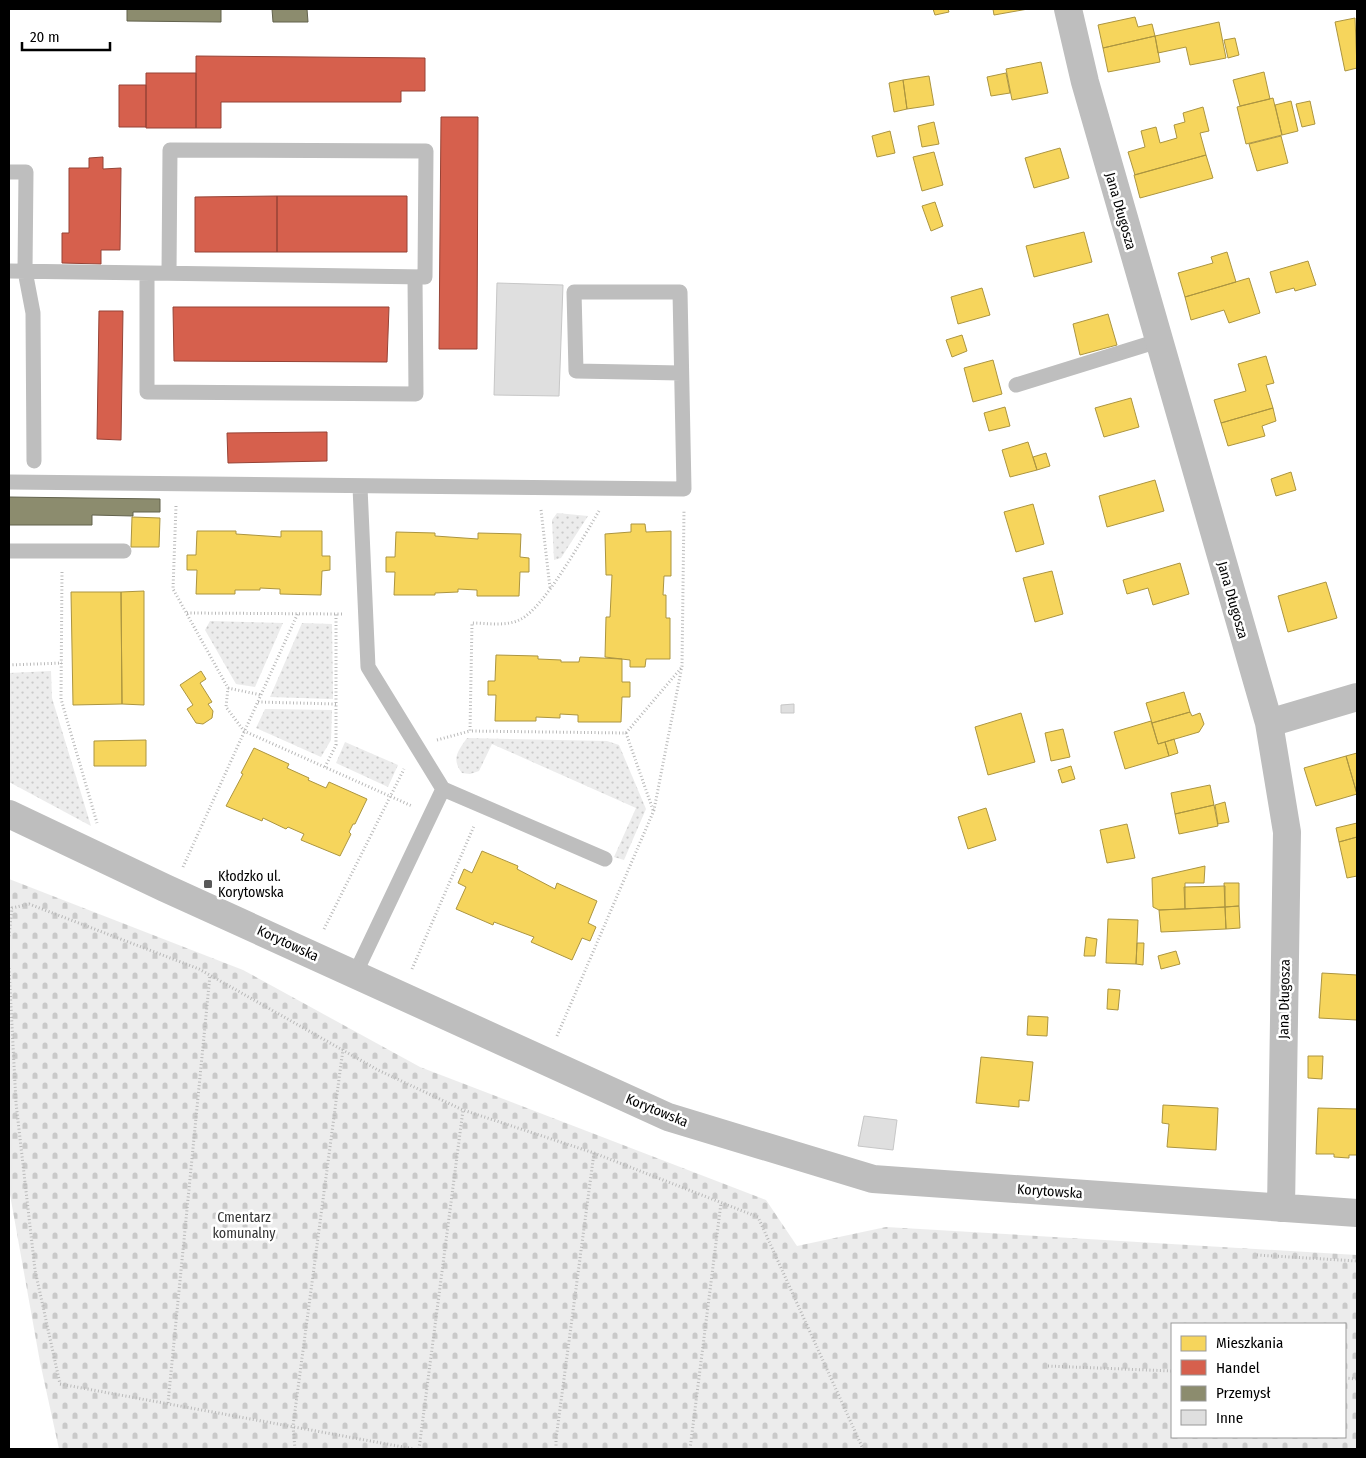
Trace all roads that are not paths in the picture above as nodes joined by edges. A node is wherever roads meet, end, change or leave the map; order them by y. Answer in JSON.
{"nodes":[{"id":1,"x":1068,"y":9,"type":"edge"},
{"id":2,"x":9,"y":172,"type":"edge"},
{"id":3,"x":9,"y":271,"type":"edge"},
{"id":4,"x":25,"y":271,"type":"junction"},
{"id":5,"x":147,"y":273,"type":"junction"},
{"id":6,"x":170,"y":273,"type":"junction"},
{"id":7,"x":415,"y":276,"type":"junction"},
{"id":8,"x":1158,"y":341,"type":"junction"},
{"id":9,"x":681,"y":373,"type":"junction"},
{"id":10,"x":1016,"y":385,"type":"dead end"},
{"id":11,"x":34,"y":461,"type":"dead end"},
{"id":12,"x":9,"y":482,"type":"edge"},
{"id":13,"x":360,"y":487,"type":"junction"},
{"id":14,"x":9,"y":551,"type":"edge"},
{"id":15,"x":124,"y":551,"type":"dead end"},
{"id":16,"x":1357,"y":696,"type":"edge"},
{"id":17,"x":1269,"y":723,"type":"junction"},
{"id":18,"x":444,"y":789,"type":"junction"},
{"id":19,"x":9,"y":814,"type":"edge"},
{"id":20,"x":21,"y":826,"type":"edge"},
{"id":21,"x":605,"y":859,"type":"dead end"},
{"id":22,"x":355,"y":974,"type":"junction"},
{"id":23,"x":1281,"y":1208,"type":"junction"},
{"id":24,"x":1357,"y":1213,"type":"edge"}],
"edges":[{"from":1,"to":8,"type":"street","name":"Jana Długosza"},
{"from":2,"to":4,"type":"lane"},
{"from":3,"to":4,"type":"lane"},
{"from":4,"to":5,"type":"lane"},
{"from":4,"to":11,"type":"lane"},
{"from":5,"to":6,"type":"lane"},
{"from":5,"to":7,"type":"lane"},
{"from":6,"to":7,"type":"lane"},
{"from":6,"to":7,"type":"lane"},
{"from":8,"to":10,"type":"lane"},
{"from":8,"to":17,"type":"street","name":"Jana Długosza"},
{"from":9,"to":9,"type":"lane"},
{"from":9,"to":13,"type":"lane"},
{"from":12,"to":13,"type":"lane"},
{"from":13,"to":18,"type":"lane"},
{"from":14,"to":15,"type":"lane"},
{"from":16,"to":17,"type":"street"},
{"from":17,"to":23,"type":"street","name":"Jana Długosza"},
{"from":18,"to":21,"type":"lane"},
{"from":18,"to":22,"type":"lane"},
{"from":19,"to":20,"type":"street","name":"Korytowska"},
{"from":20,"to":22,"type":"street","name":"Korytowska"},
{"from":22,"to":23,"type":"street","name":"Korytowska"},
{"from":23,"to":24,"type":"street","name":"Korytowska"}]}
